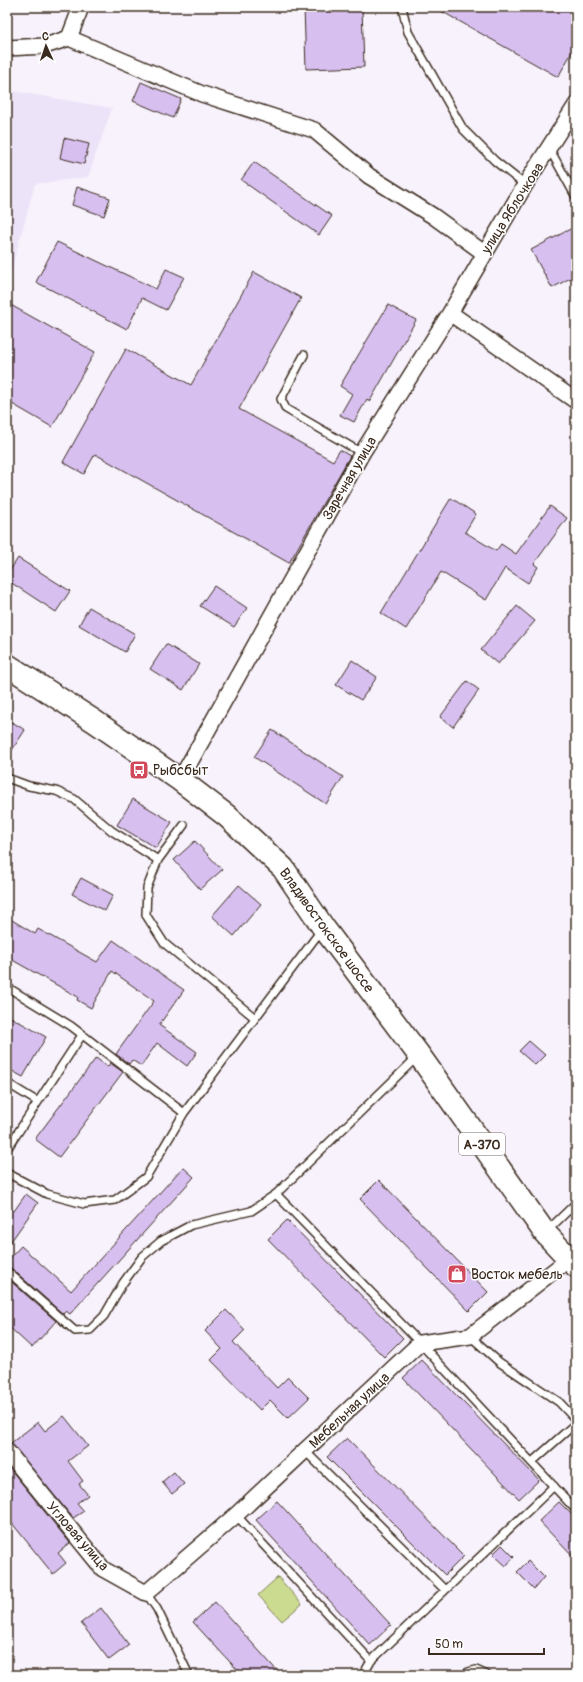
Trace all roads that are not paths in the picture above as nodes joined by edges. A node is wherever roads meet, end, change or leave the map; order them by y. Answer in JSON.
{"nodes":[{"id":1,"x":81,"y":7,"type":"edge"},
{"id":2,"x":402,"y":7,"type":"edge"},
{"id":3,"x":69,"y":38,"type":"junction"},
{"id":4,"x":7,"y":48,"type":"edge"},
{"id":5,"x":576,"y":105,"type":"edge"},
{"id":6,"x":550,"y":148,"type":"junction"},
{"id":7,"x":524,"y":185,"type":"junction"},
{"id":8,"x":576,"y":198,"type":"edge"},
{"id":9,"x":484,"y":254,"type":"junction"},
{"id":10,"x":450,"y":313,"type":"junction"},
{"id":11,"x":304,"y":355,"type":"dead end"},
{"id":12,"x":576,"y":401,"type":"edge"},
{"id":13,"x":362,"y":453,"type":"junction"},
{"id":14,"x":7,"y":665,"type":"edge"},
{"id":15,"x":7,"y":778,"type":"edge"},
{"id":16,"x":180,"y":780,"type":"junction"},
{"id":17,"x":184,"y":826,"type":"dead end"},
{"id":18,"x":158,"y":860,"type":"junction"},
{"id":19,"x":323,"y":927,"type":"junction"},
{"id":20,"x":7,"y":987,"type":"edge"},
{"id":21,"x":255,"y":1018,"type":"junction"},
{"id":22,"x":82,"y":1035,"type":"junction"},
{"id":23,"x":418,"y":1055,"type":"junction"},
{"id":24,"x":7,"y":1084,"type":"edge"},
{"id":25,"x":38,"y":1102,"type":"junction"},
{"id":26,"x":184,"y":1113,"type":"junction"},
{"id":27,"x":7,"y":1150,"type":"edge"},
{"id":28,"x":7,"y":1173,"type":"edge"},
{"id":29,"x":276,"y":1194,"type":"junction"},
{"id":30,"x":576,"y":1203,"type":"edge"},
{"id":31,"x":545,"y":1233,"type":"junction"},
{"id":32,"x":572,"y":1262,"type":"edge"},
{"id":33,"x":7,"y":1271,"type":"edge"},
{"id":34,"x":470,"y":1336,"type":"junction"},
{"id":35,"x":420,"y":1343,"type":"junction"},
{"id":36,"x":576,"y":1421,"type":"edge"},
{"id":37,"x":7,"y":1451,"type":"edge"},
{"id":38,"x":305,"y":1452,"type":"junction"},
{"id":39,"x":532,"y":1462,"type":"junction"},
{"id":40,"x":554,"y":1486,"type":"junction"},
{"id":41,"x":576,"y":1510,"type":"edge"},
{"id":42,"x":236,"y":1515,"type":"junction"},
{"id":43,"x":444,"y":1590,"type":"junction"},
{"id":44,"x":146,"y":1593,"type":"junction"},
{"id":45,"x":371,"y":1661,"type":"junction"},
{"id":46,"x":189,"y":1675,"type":"edge"},
{"id":47,"x":363,"y":1675,"type":"edge"},
{"id":48,"x":466,"y":1675,"type":"edge"},
{"id":49,"x":487,"y":1675,"type":"edge"}],
"edges":[{"from":1,"to":3,"type":"street"},
{"from":2,"to":7,"type":"lane"},
{"from":3,"to":4,"type":"street"},
{"from":3,"to":9,"type":"street"},
{"from":5,"to":6,"type":"street","name":"улица Яблочкова"},
{"from":6,"to":7,"type":"street","name":"улица Яблочкова"},
{"from":6,"to":8,"type":"lane"},
{"from":7,"to":9,"type":"street","name":"улица Яблочкова"},
{"from":9,"to":10,"type":"street","name":"улица Яблочкова"},
{"from":10,"to":12,"type":"street"},
{"from":10,"to":13,"type":"street","name":"Заречная улица"},
{"from":11,"to":13,"type":"lane"},
{"from":13,"to":16,"type":"street","name":"Заречная улица"},
{"from":14,"to":16,"type":"highway","name":"Владивостокское шоссе","number":"А-370"},
{"from":15,"to":18,"type":"lane"},
{"from":16,"to":19,"type":"highway","name":"Владивостокское шоссе","number":"А-370"},
{"from":17,"to":18,"type":"lane"},
{"from":18,"to":21,"type":"lane"},
{"from":19,"to":21,"type":"lane"},
{"from":19,"to":23,"type":"highway","name":"Владивостокское шоссе","number":"А-370"},
{"from":20,"to":22,"type":"lane"},
{"from":21,"to":26,"type":"lane"},
{"from":22,"to":25,"type":"lane"},
{"from":22,"to":26,"type":"lane"},
{"from":23,"to":29,"type":"lane"},
{"from":23,"to":31,"type":"highway","name":"Владивостокское шоссе","number":"А-370"},
{"from":24,"to":25,"type":"lane"},
{"from":25,"to":27,"type":"lane"},
{"from":26,"to":28,"type":"lane"},
{"from":29,"to":33,"type":"lane"},
{"from":29,"to":35,"type":"lane"},
{"from":30,"to":31,"type":"lane"},
{"from":31,"to":32,"type":"highway","name":"Владивостокское шоссе","number":"А-370"},
{"from":32,"to":34,"type":"street"},
{"from":34,"to":35,"type":"street"},
{"from":34,"to":36,"type":"lane"},
{"from":35,"to":38,"type":"street","name":"Мебельная улица"},
{"from":35,"to":39,"type":"lane"},
{"from":36,"to":39,"type":"lane"},
{"from":37,"to":44,"type":"street","name":"Угловая улица"},
{"from":38,"to":42,"type":"street","name":"Мебельная улица"},
{"from":38,"to":43,"type":"lane"},
{"from":39,"to":40,"type":"lane"},
{"from":40,"to":41,"type":"lane"},
{"from":40,"to":43,"type":"lane"},
{"from":42,"to":44,"type":"street","name":"Мебельная улица"},
{"from":42,"to":45,"type":"lane"},
{"from":43,"to":45,"type":"lane"},
{"from":44,"to":46,"type":"lane","name":"Угловая улица"},
{"from":45,"to":47,"type":"lane"},
{"from":48,"to":49,"type":"lane"}]}
